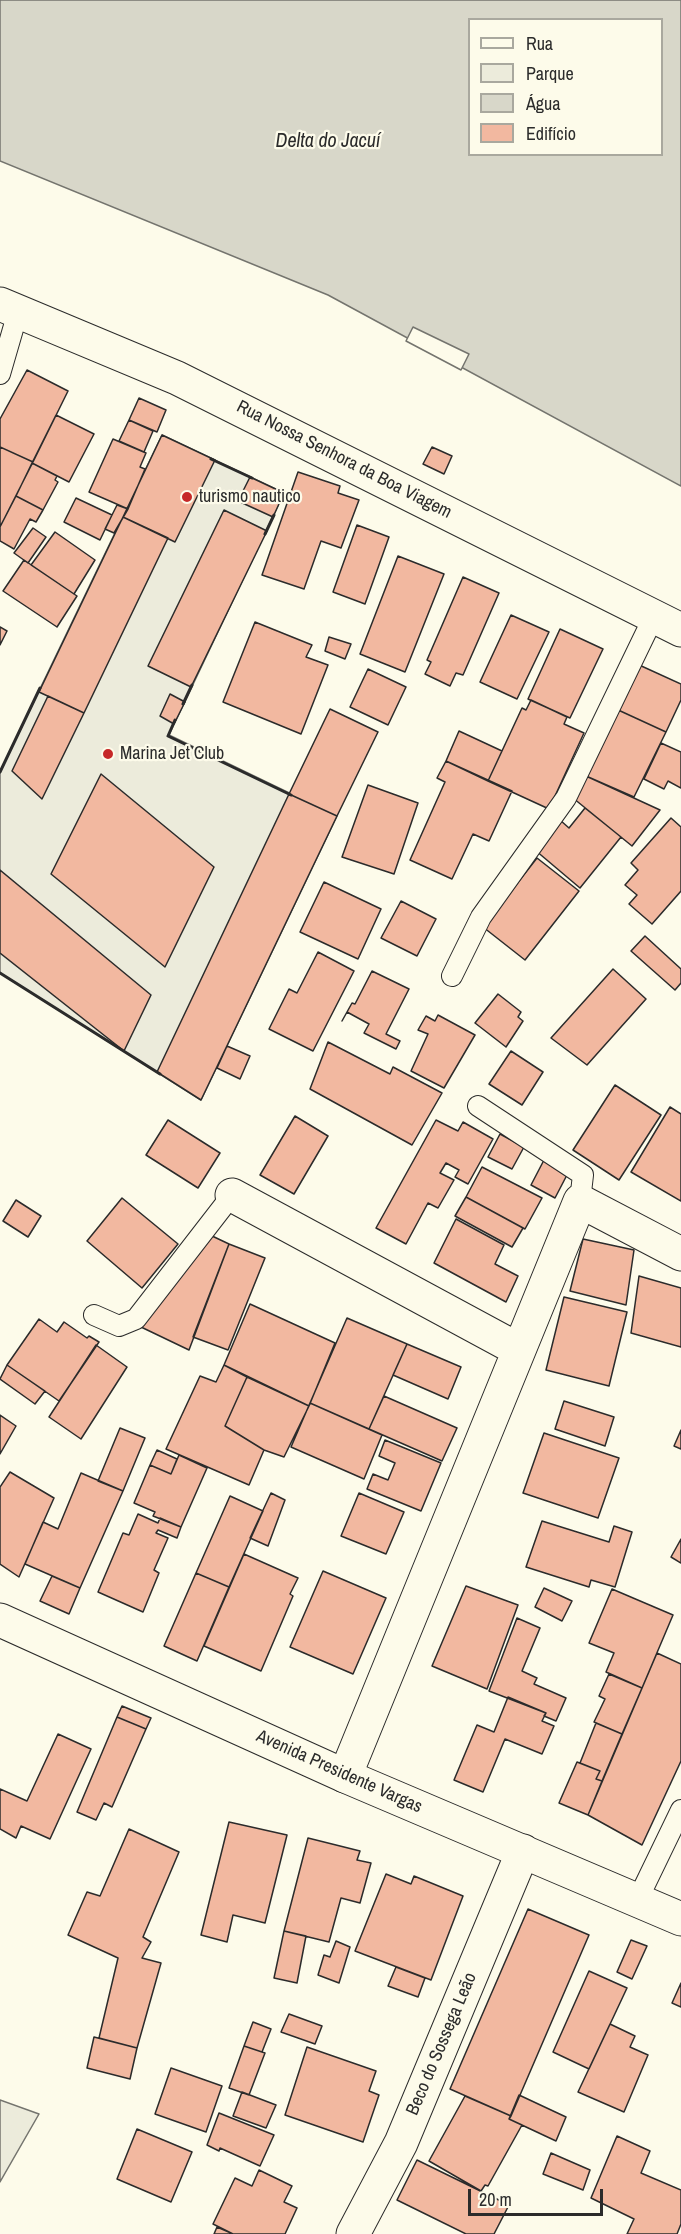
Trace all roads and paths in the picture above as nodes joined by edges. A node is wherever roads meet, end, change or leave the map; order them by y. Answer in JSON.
{"nodes":[{"id":1,"x":9,"y":308,"type":"edge"},
{"id":2,"x":0,"y":374,"type":"edge"},
{"id":3,"x":668,"y":623,"type":"edge"},
{"id":4,"x":452,"y":976,"type":"dead end"},
{"id":5,"x":478,"y":1106,"type":"dead end"},
{"id":6,"x":232,"y":1195,"type":"joint"},
{"id":7,"x":580,"y":1201,"type":"junction"},
{"id":8,"x":681,"y":1254,"type":"edge"},
{"id":9,"x":94,"y":1315,"type":"dead end"},
{"id":10,"x":519,"y":1350,"type":"junction"},
{"id":11,"x":0,"y":1620,"type":"edge"},
{"id":12,"x":345,"y":1776,"type":"junction"},
{"id":13,"x":681,"y":1809,"type":"edge"},
{"id":14,"x":523,"y":1851,"type":"junction"},
{"id":15,"x":638,"y":1899,"type":"junction"},
{"id":16,"x":681,"y":1919,"type":"edge"},
{"id":17,"x":353,"y":2234,"type":"edge"}],
"edges":[{"from":1,"to":2,"type":"lane"},
{"from":1,"to":3,"type":"street","name":"Rua Nossa Senhora da Boa Viagem"},
{"from":3,"to":4,"type":"lane"},
{"from":5,"to":7,"type":"lane"},
{"from":6,"to":9,"type":"lane"},
{"from":6,"to":10,"type":"street"},
{"from":7,"to":8,"type":"street"},
{"from":7,"to":10,"type":"street"},
{"from":10,"to":12,"type":"street"},
{"from":11,"to":12,"type":"street","name":"Avenida Presidente Vargas"},
{"from":12,"to":14,"type":"street","name":"Avenida Presidente Vargas"},
{"from":13,"to":15,"type":"lane"},
{"from":14,"to":15,"type":"street","name":"Avenida Presidente Vargas"},
{"from":14,"to":17,"type":"street","name":"Beco do Sossega Leão"},
{"from":15,"to":16,"type":"street","name":"Avenida Presidente Vargas"}]}
